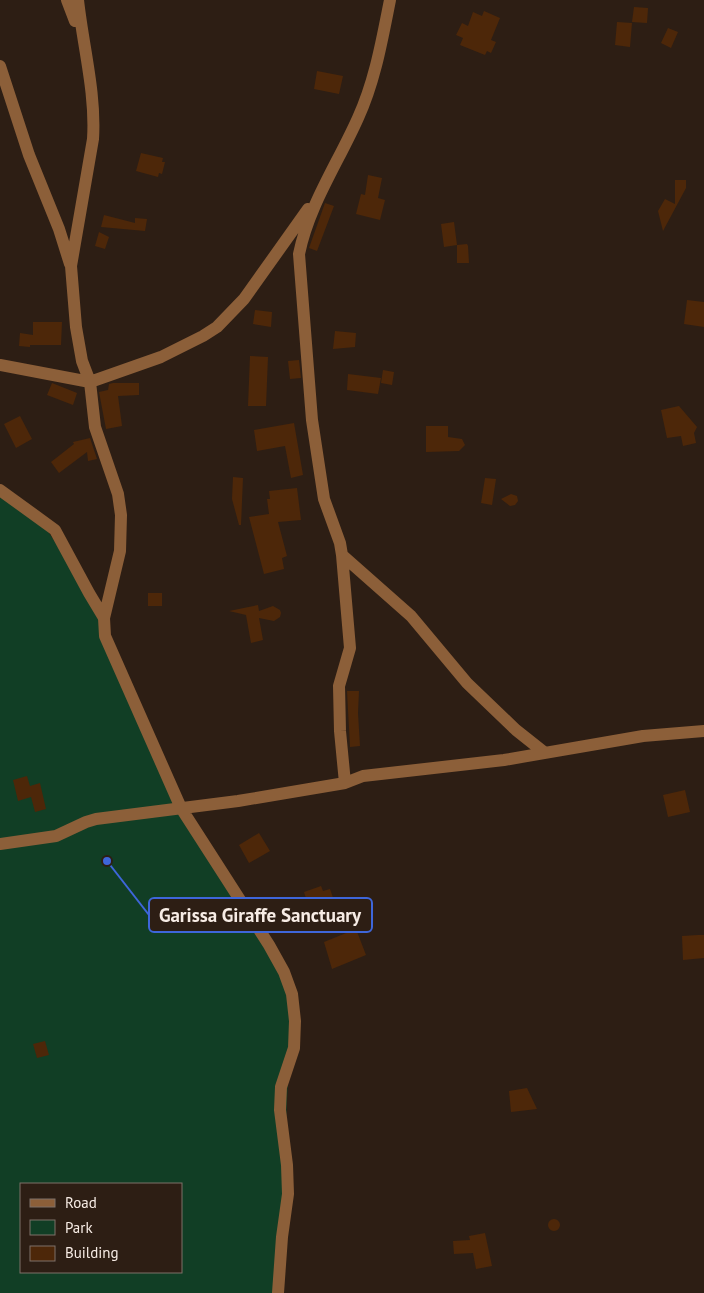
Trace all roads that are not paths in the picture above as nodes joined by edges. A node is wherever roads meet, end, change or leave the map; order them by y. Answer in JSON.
{"nodes":[{"id":1,"x":67,"y":0,"type":"edge"},
{"id":2,"x":78,"y":0,"type":"edge"},
{"id":3,"x":390,"y":0,"type":"edge"},
{"id":4,"x":85,"y":49,"type":"junction"},
{"id":5,"x":0,"y":66,"type":"edge"},
{"id":6,"x":322,"y":190,"type":"junction"},
{"id":7,"x":71,"y":266,"type":"junction"},
{"id":8,"x":0,"y":365,"type":"edge"},
{"id":9,"x":90,"y":382,"type":"junction"},
{"id":10,"x":0,"y":490,"type":"edge"},
{"id":11,"x":342,"y":555,"type":"junction"},
{"id":12,"x":104,"y":618,"type":"junction"},
{"id":13,"x":704,"y":731,"type":"edge"},
{"id":14,"x":546,"y":753,"type":"junction"},
{"id":15,"x":345,"y":783,"type":"junction"},
{"id":16,"x":181,"y":808,"type":"junction"},
{"id":17,"x":0,"y":844,"type":"edge"},
{"id":18,"x":278,"y":1293,"type":"edge"}],
"edges":[{"from":1,"to":4,"type":"street"},
{"from":2,"to":4,"type":"street"},
{"from":3,"to":6,"type":"street"},
{"from":4,"to":7,"type":"street"},
{"from":5,"to":7,"type":"street"},
{"from":6,"to":9,"type":"street"},
{"from":6,"to":11,"type":"street"},
{"from":7,"to":9,"type":"street"},
{"from":8,"to":9,"type":"street"},
{"from":9,"to":12,"type":"street"},
{"from":10,"to":12,"type":"street"},
{"from":11,"to":14,"type":"street"},
{"from":11,"to":15,"type":"street"},
{"from":12,"to":16,"type":"street"},
{"from":13,"to":14,"type":"street"},
{"from":14,"to":15,"type":"street"},
{"from":15,"to":16,"type":"street"},
{"from":16,"to":17,"type":"street"},
{"from":16,"to":18,"type":"street"}]}
